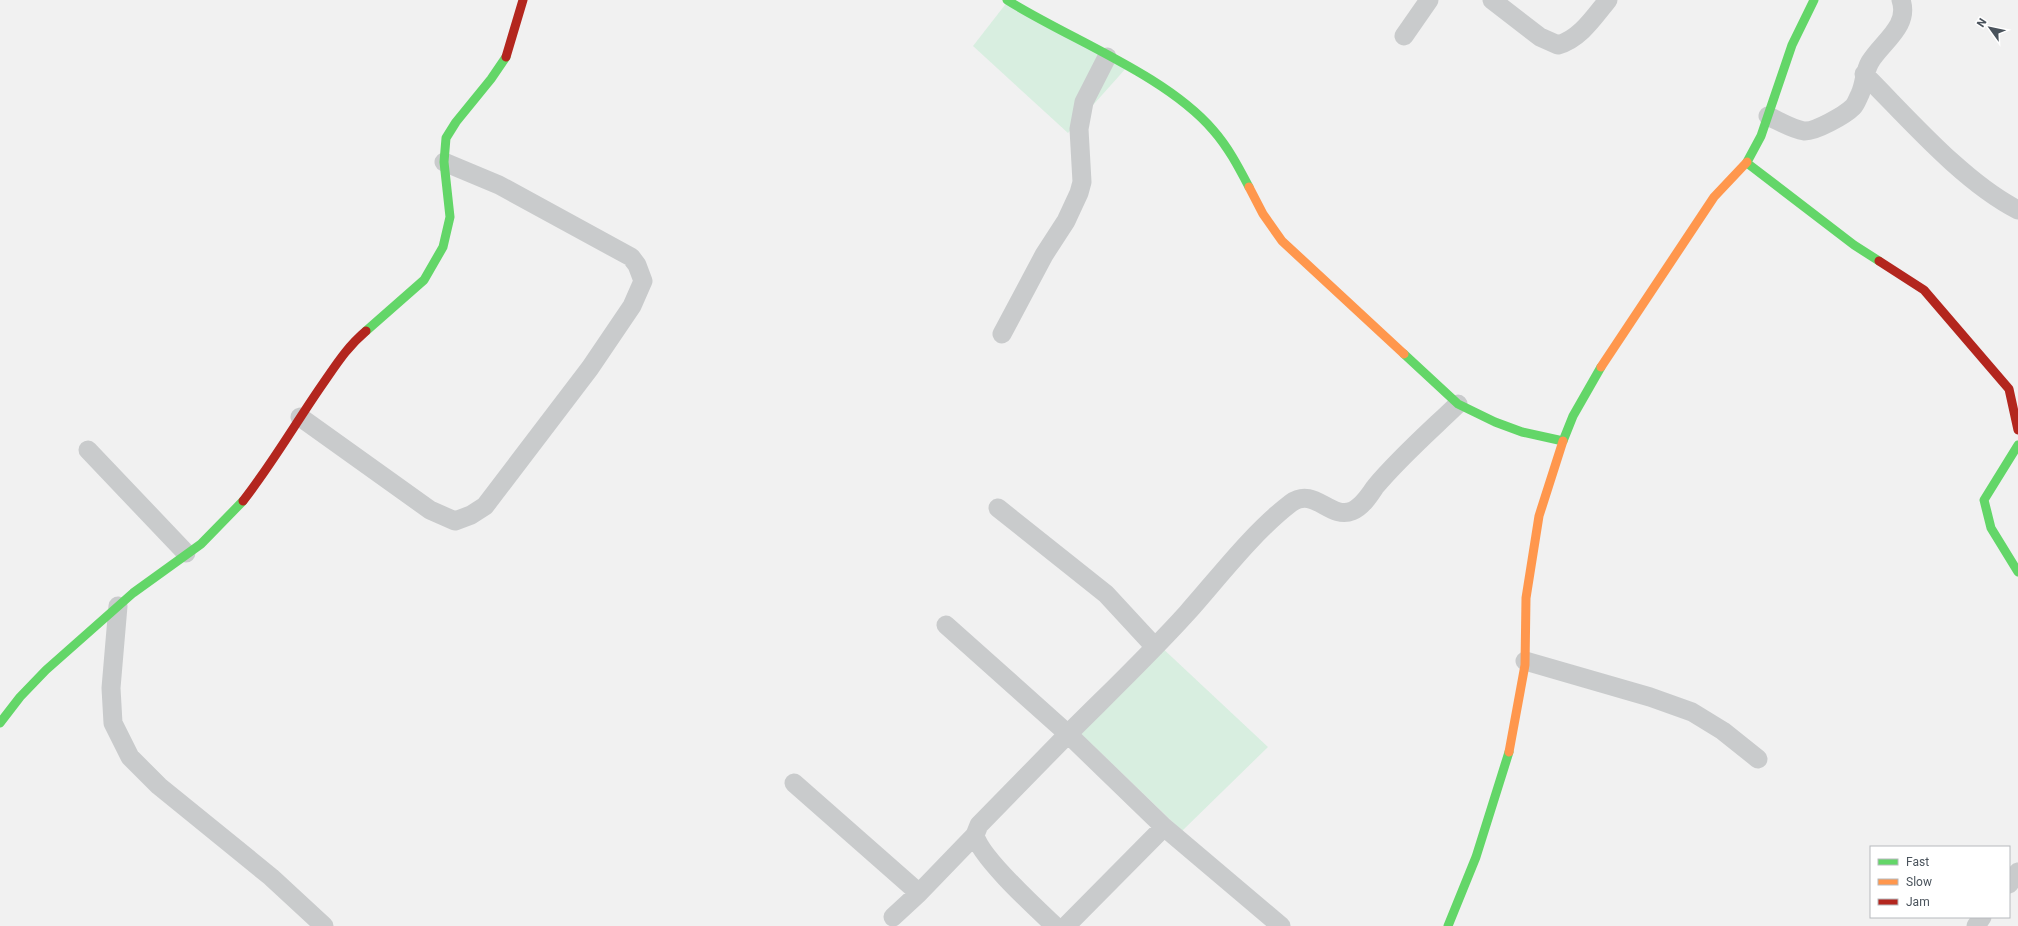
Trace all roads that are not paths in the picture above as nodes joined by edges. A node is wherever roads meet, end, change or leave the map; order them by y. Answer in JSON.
{"nodes":[{"id":1,"x":523,"y":0,"type":"edge"},
{"id":2,"x":1006,"y":0,"type":"edge"},
{"id":3,"x":1429,"y":0,"type":"edge"},
{"id":4,"x":1492,"y":0,"type":"edge"},
{"id":5,"x":1608,"y":0,"type":"edge"},
{"id":6,"x":1814,"y":0,"type":"edge"},
{"id":7,"x":1901,"y":0,"type":"edge"},
{"id":8,"x":1404,"y":36,"type":"dead end"},
{"id":9,"x":1107,"y":57,"type":"junction"},
{"id":10,"x":1864,"y":74,"type":"junction"},
{"id":11,"x":1768,"y":116,"type":"junction"},
{"id":12,"x":444,"y":162,"type":"junction"},
{"id":13,"x":1747,"y":163,"type":"junction"},
{"id":14,"x":2018,"y":210,"type":"edge"},
{"id":15,"x":1002,"y":334,"type":"dead end"},
{"id":16,"x":1458,"y":404,"type":"junction"},
{"id":17,"x":300,"y":417,"type":"junction"},
{"id":18,"x":2018,"y":430,"type":"edge"},
{"id":19,"x":1563,"y":441,"type":"junction"},
{"id":20,"x":2018,"y":445,"type":"edge"},
{"id":21,"x":88,"y":450,"type":"dead end"},
{"id":22,"x":998,"y":508,"type":"dead end"},
{"id":23,"x":186,"y":553,"type":"junction"},
{"id":24,"x":2018,"y":572,"type":"edge"},
{"id":25,"x":118,"y":606,"type":"junction"},
{"id":26,"x":946,"y":625,"type":"dead end"},
{"id":27,"x":1155,"y":647,"type":"junction"},
{"id":28,"x":1525,"y":661,"type":"junction"},
{"id":29,"x":0,"y":723,"type":"edge"},
{"id":30,"x":1068,"y":734,"type":"junction"},
{"id":31,"x":1758,"y":759,"type":"dead end"},
{"id":32,"x":794,"y":783,"type":"dead end"},
{"id":33,"x":1164,"y":826,"type":"junction"},
{"id":34,"x":975,"y":835,"type":"junction"},
{"id":35,"x":2018,"y":872,"type":"edge"},
{"id":36,"x":2010,"y":883,"type":"edge"},
{"id":37,"x":919,"y":893,"type":"junction"},
{"id":38,"x":892,"y":918,"type":"dead end"},
{"id":39,"x":324,"y":926,"type":"edge"},
{"id":40,"x":1054,"y":926,"type":"edge"},
{"id":41,"x":1066,"y":926,"type":"edge"},
{"id":42,"x":1281,"y":926,"type":"edge"},
{"id":43,"x":1448,"y":926,"type":"edge"}],
"edges":[{"from":1,"to":12,"type":"street"},
{"from":2,"to":9,"type":"street"},
{"from":3,"to":8,"type":"street"},
{"from":4,"to":5,"type":"street"},
{"from":6,"to":11,"type":"street"},
{"from":7,"to":10,"type":"street"},
{"from":9,"to":15,"type":"street"},
{"from":9,"to":16,"type":"street"},
{"from":10,"to":11,"type":"street"},
{"from":10,"to":14,"type":"street"},
{"from":11,"to":13,"type":"street"},
{"from":12,"to":17,"type":"street"},
{"from":12,"to":17,"type":"street"},
{"from":13,"to":18,"type":"street"},
{"from":13,"to":19,"type":"street"},
{"from":16,"to":19,"type":"street"},
{"from":16,"to":27,"type":"street"},
{"from":17,"to":23,"type":"street"},
{"from":19,"to":28,"type":"street"},
{"from":20,"to":24,"type":"street"},
{"from":21,"to":23,"type":"street"},
{"from":22,"to":27,"type":"street"},
{"from":23,"to":25,"type":"street"},
{"from":25,"to":29,"type":"street"},
{"from":25,"to":39,"type":"street"},
{"from":26,"to":30,"type":"street"},
{"from":27,"to":30,"type":"street"},
{"from":28,"to":31,"type":"street"},
{"from":28,"to":43,"type":"street"},
{"from":30,"to":33,"type":"street"},
{"from":30,"to":34,"type":"street"},
{"from":32,"to":37,"type":"street"},
{"from":33,"to":41,"type":"street"},
{"from":33,"to":42,"type":"street"},
{"from":34,"to":37,"type":"street"},
{"from":34,"to":40,"type":"street"},
{"from":35,"to":36,"type":"street"},
{"from":37,"to":38,"type":"street"}]}
